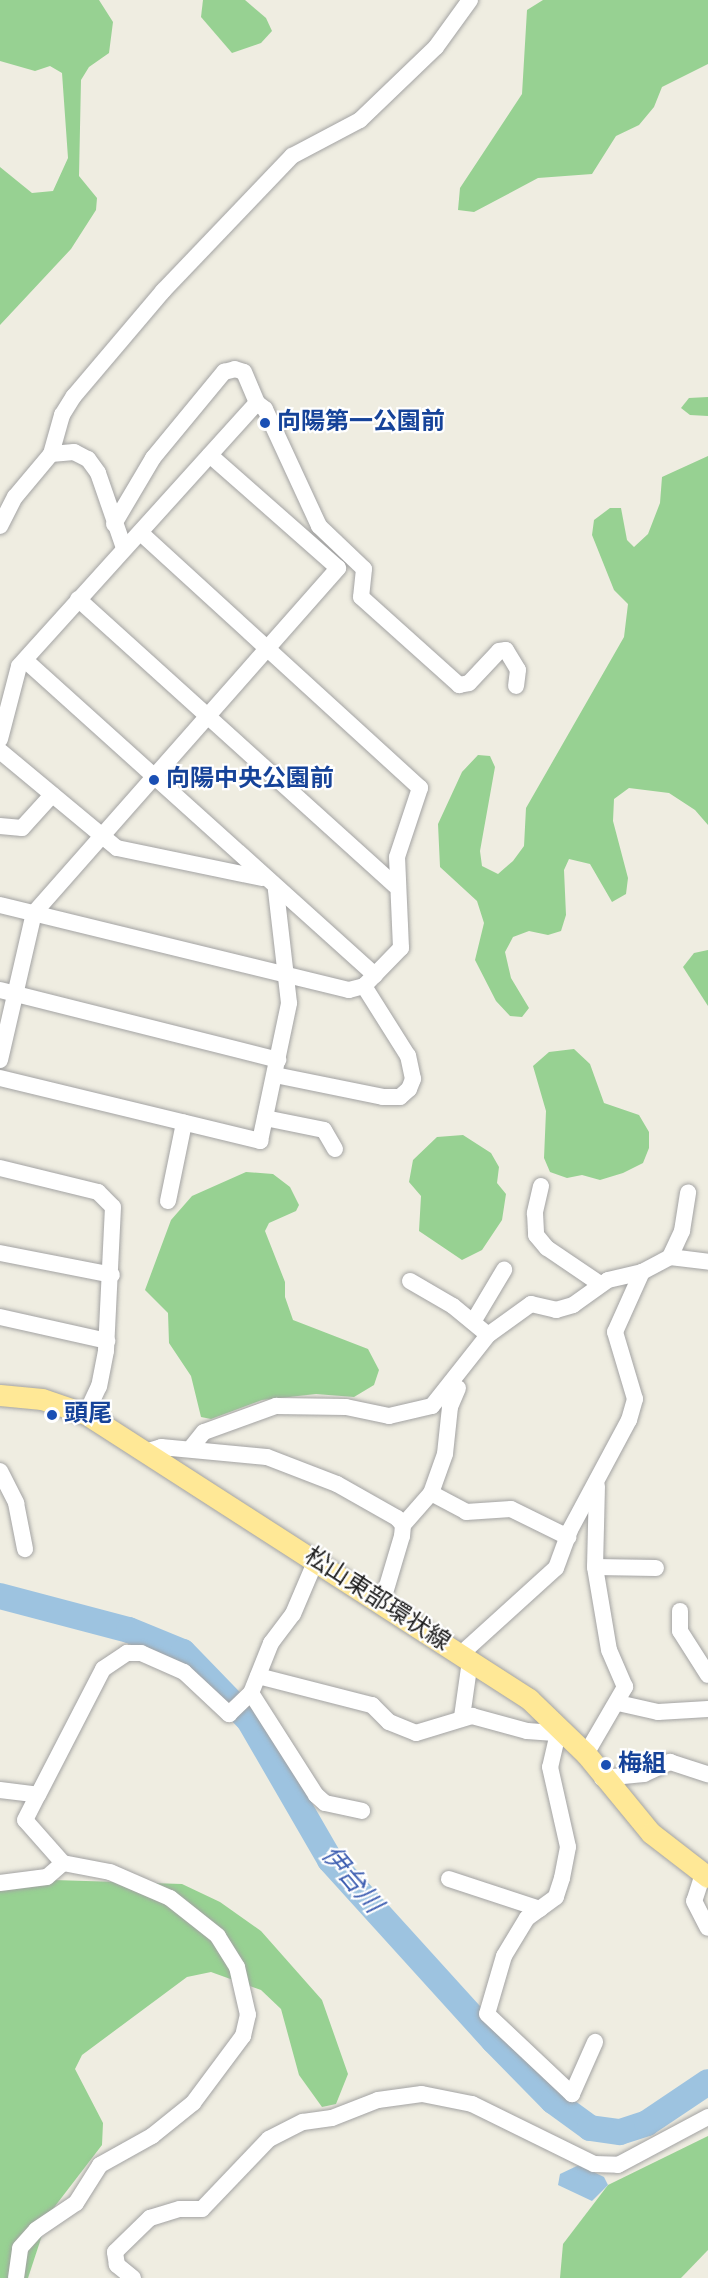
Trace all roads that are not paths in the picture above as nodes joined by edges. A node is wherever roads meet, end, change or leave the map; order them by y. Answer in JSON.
{"nodes":[{"id":1,"x":470,"y":0,"type":"edge"},
{"id":2,"x":257,"y":402,"type":"junction"},
{"id":3,"x":51,"y":454,"type":"junction"},
{"id":4,"x":210,"y":455,"type":"junction"},
{"id":5,"x":114,"y":524,"type":"junction"},
{"id":6,"x":0,"y":525,"type":"edge"},
{"id":7,"x":140,"y":532,"type":"junction"},
{"id":8,"x":124,"y":549,"type":"junction"},
{"id":9,"x":78,"y":599,"type":"junction"},
{"id":10,"x":267,"y":646,"type":"junction"},
{"id":11,"x":25,"y":660,"type":"junction"},
{"id":12,"x":516,"y":686,"type":"dead end"},
{"id":13,"x":208,"y":716,"type":"junction"},
{"id":14,"x":0,"y":739,"type":"edge"},
{"id":15,"x":0,"y":751,"type":"edge"},
{"id":16,"x":154,"y":776,"type":"junction"},
{"id":17,"x":52,"y":795,"type":"junction"},
{"id":18,"x":0,"y":826,"type":"edge"},
{"id":19,"x":102,"y":837,"type":"junction"},
{"id":20,"x":263,"y":879,"type":"junction"},
{"id":21,"x":395,"y":885,"type":"junction"},
{"id":22,"x":276,"y":890,"type":"junction"},
{"id":23,"x":0,"y":905,"type":"edge"},
{"id":24,"x":34,"y":913,"type":"junction"},
{"id":25,"x":287,"y":973,"type":"junction"},
{"id":26,"x":370,"y":980,"type":"junction"},
{"id":27,"x":8,"y":992,"type":"edge"},
{"id":28,"x":0,"y":1060,"type":"edge"},
{"id":29,"x":276,"y":1067,"type":"junction"},
{"id":30,"x":0,"y":1078,"type":"edge"},
{"id":31,"x":265,"y":1118,"type":"junction"},
{"id":32,"x":184,"y":1123,"type":"junction"},
{"id":33,"x":334,"y":1149,"type":"dead end"},
{"id":34,"x":0,"y":1168,"type":"edge"},
{"id":35,"x":541,"y":1186,"type":"dead end"},
{"id":36,"x":688,"y":1191,"type":"dead end"},
{"id":37,"x":168,"y":1201,"type":"dead end"},
{"id":38,"x":0,"y":1253,"type":"edge"},
{"id":39,"x":670,"y":1257,"type":"junction"},
{"id":40,"x":708,"y":1262,"type":"edge"},
{"id":41,"x":504,"y":1270,"type":"dead end"},
{"id":42,"x":642,"y":1272,"type":"junction"},
{"id":43,"x":112,"y":1275,"type":"junction"},
{"id":44,"x":410,"y":1281,"type":"dead end"},
{"id":45,"x":600,"y":1284,"type":"junction"},
{"id":46,"x":0,"y":1317,"type":"edge"},
{"id":47,"x":473,"y":1322,"type":"junction"},
{"id":48,"x":488,"y":1335,"type":"junction"},
{"id":49,"x":107,"y":1341,"type":"junction"},
{"id":50,"x":461,"y":1373,"type":"junction"},
{"id":51,"x":0,"y":1395,"type":"edge"},
{"id":52,"x":86,"y":1414,"type":"junction"},
{"id":53,"x":190,"y":1449,"type":"junction"},
{"id":54,"x":145,"y":1452,"type":"junction"},
{"id":55,"x":0,"y":1471,"type":"edge"},
{"id":56,"x":597,"y":1485,"type":"junction"},
{"id":57,"x":431,"y":1493,"type":"junction"},
{"id":58,"x":403,"y":1525,"type":"junction"},
{"id":59,"x":568,"y":1537,"type":"junction"},
{"id":60,"x":25,"y":1549,"type":"dead end"},
{"id":61,"x":316,"y":1560,"type":"junction"},
{"id":62,"x":595,"y":1567,"type":"junction"},
{"id":63,"x":656,"y":1568,"type":"dead end"},
{"id":64,"x":382,"y":1603,"type":"junction"},
{"id":65,"x":680,"y":1611,"type":"dead end"},
{"id":66,"x":466,"y":1658,"type":"junction"},
{"id":67,"x":708,"y":1675,"type":"edge"},
{"id":68,"x":258,"y":1676,"type":"junction"},
{"id":69,"x":249,"y":1696,"type":"junction"},
{"id":70,"x":618,"y":1703,"type":"junction"},
{"id":71,"x":708,"y":1709,"type":"edge"},
{"id":72,"x":462,"y":1717,"type":"junction"},
{"id":73,"x":560,"y":1731,"type":"junction"},
{"id":74,"x":586,"y":1754,"type":"junction"},
{"id":75,"x":708,"y":1774,"type":"edge"},
{"id":76,"x":602,"y":1778,"type":"junction"},
{"id":77,"x":0,"y":1790,"type":"edge"},
{"id":78,"x":38,"y":1795,"type":"junction"},
{"id":79,"x":362,"y":1811,"type":"dead end"},
{"id":80,"x":63,"y":1863,"type":"junction"},
{"id":81,"x":705,"y":1875,"type":"edge"},
{"id":82,"x":449,"y":1879,"type":"dead end"},
{"id":83,"x":0,"y":1883,"type":"edge"},
{"id":84,"x":540,"y":1909,"type":"junction"},
{"id":85,"x":708,"y":1928,"type":"edge"},
{"id":86,"x":595,"y":2042,"type":"dead end"},
{"id":87,"x":708,"y":2117,"type":"edge"},
{"id":88,"x":16,"y":2278,"type":"edge"},
{"id":89,"x":133,"y":2278,"type":"edge"}],
"edges":[{"from":1,"to":3,"type":"street"},
{"from":2,"to":4,"type":"street"},
{"from":2,"to":5,"type":"street"},
{"from":2,"to":12,"type":"street"},
{"from":3,"to":5,"type":"street"},
{"from":3,"to":6,"type":"street"},
{"from":4,"to":7,"type":"street"},
{"from":4,"to":10,"type":"street"},
{"from":5,"to":8,"type":"street"},
{"from":7,"to":8,"type":"street"},
{"from":7,"to":10,"type":"street"},
{"from":8,"to":9,"type":"street"},
{"from":9,"to":11,"type":"street"},
{"from":9,"to":13,"type":"street"},
{"from":10,"to":13,"type":"street"},
{"from":10,"to":21,"type":"street"},
{"from":11,"to":14,"type":"street"},
{"from":11,"to":16,"type":"street"},
{"from":13,"to":16,"type":"street"},
{"from":13,"to":21,"type":"street"},
{"from":15,"to":17,"type":"street"},
{"from":16,"to":19,"type":"street"},
{"from":16,"to":20,"type":"street"},
{"from":17,"to":18,"type":"street"},
{"from":17,"to":19,"type":"street"},
{"from":19,"to":20,"type":"street"},
{"from":19,"to":24,"type":"street"},
{"from":20,"to":22,"type":"street"},
{"from":21,"to":26,"type":"street"},
{"from":22,"to":25,"type":"street"},
{"from":22,"to":26,"type":"street"},
{"from":23,"to":24,"type":"street"},
{"from":24,"to":25,"type":"street"},
{"from":24,"to":27,"type":"street"},
{"from":25,"to":26,"type":"street"},
{"from":25,"to":29,"type":"street"},
{"from":26,"to":29,"type":"street"},
{"from":27,"to":28,"type":"street"},
{"from":27,"to":29,"type":"street"},
{"from":29,"to":31,"type":"street"},
{"from":30,"to":32,"type":"street"},
{"from":31,"to":32,"type":"street"},
{"from":31,"to":33,"type":"street"},
{"from":32,"to":37,"type":"street"},
{"from":34,"to":43,"type":"street"},
{"from":35,"to":45,"type":"street"},
{"from":36,"to":39,"type":"street"},
{"from":38,"to":43,"type":"street"},
{"from":39,"to":40,"type":"street"},
{"from":39,"to":42,"type":"street"},
{"from":41,"to":47,"type":"street"},
{"from":42,"to":45,"type":"street"},
{"from":42,"to":56,"type":"street"},
{"from":43,"to":49,"type":"street"},
{"from":44,"to":47,"type":"street"},
{"from":45,"to":48,"type":"street"},
{"from":46,"to":49,"type":"street"},
{"from":47,"to":48,"type":"street"},
{"from":48,"to":50,"type":"street"},
{"from":49,"to":52,"type":"street"},
{"from":50,"to":53,"type":"street"},
{"from":50,"to":57,"type":"street"},
{"from":51,"to":52,"type":"main road","name":"松山東部環状線"},
{"from":52,"to":54,"type":"main road","name":"松山東部環状線"},
{"from":53,"to":54,"type":"street"},
{"from":53,"to":58,"type":"street"},
{"from":54,"to":61,"type":"main road","name":"松山東部環状線"},
{"from":55,"to":60,"type":"street"},
{"from":56,"to":59,"type":"street"},
{"from":56,"to":62,"type":"street"},
{"from":57,"to":58,"type":"street"},
{"from":57,"to":59,"type":"street"},
{"from":58,"to":64,"type":"street"},
{"from":59,"to":66,"type":"street"},
{"from":61,"to":64,"type":"main road","name":"松山東部環状線"},
{"from":61,"to":68,"type":"street"},
{"from":62,"to":63,"type":"street"},
{"from":62,"to":70,"type":"street"},
{"from":64,"to":66,"type":"main road","name":"松山東部環状線"},
{"from":65,"to":67,"type":"street"},
{"from":66,"to":72,"type":"street"},
{"from":66,"to":73,"type":"main road","name":"松山東部環状線"},
{"from":68,"to":69,"type":"street"},
{"from":68,"to":72,"type":"street"},
{"from":69,"to":78,"type":"street"},
{"from":69,"to":79,"type":"street"},
{"from":70,"to":71,"type":"street"},
{"from":70,"to":74,"type":"street"},
{"from":72,"to":73,"type":"street"},
{"from":73,"to":74,"type":"main road","name":"松山東部環状線"},
{"from":73,"to":84,"type":"street"},
{"from":74,"to":76,"type":"main road","name":"松山東部環状線"},
{"from":75,"to":76,"type":"street"},
{"from":76,"to":81,"type":"main road","name":"松山東部環状線"},
{"from":77,"to":78,"type":"street"},
{"from":78,"to":80,"type":"street"},
{"from":80,"to":83,"type":"street"},
{"from":80,"to":88,"type":"street"},
{"from":81,"to":85,"type":"street"},
{"from":82,"to":84,"type":"street"},
{"from":84,"to":86,"type":"street"},
{"from":87,"to":89,"type":"street"}]}
